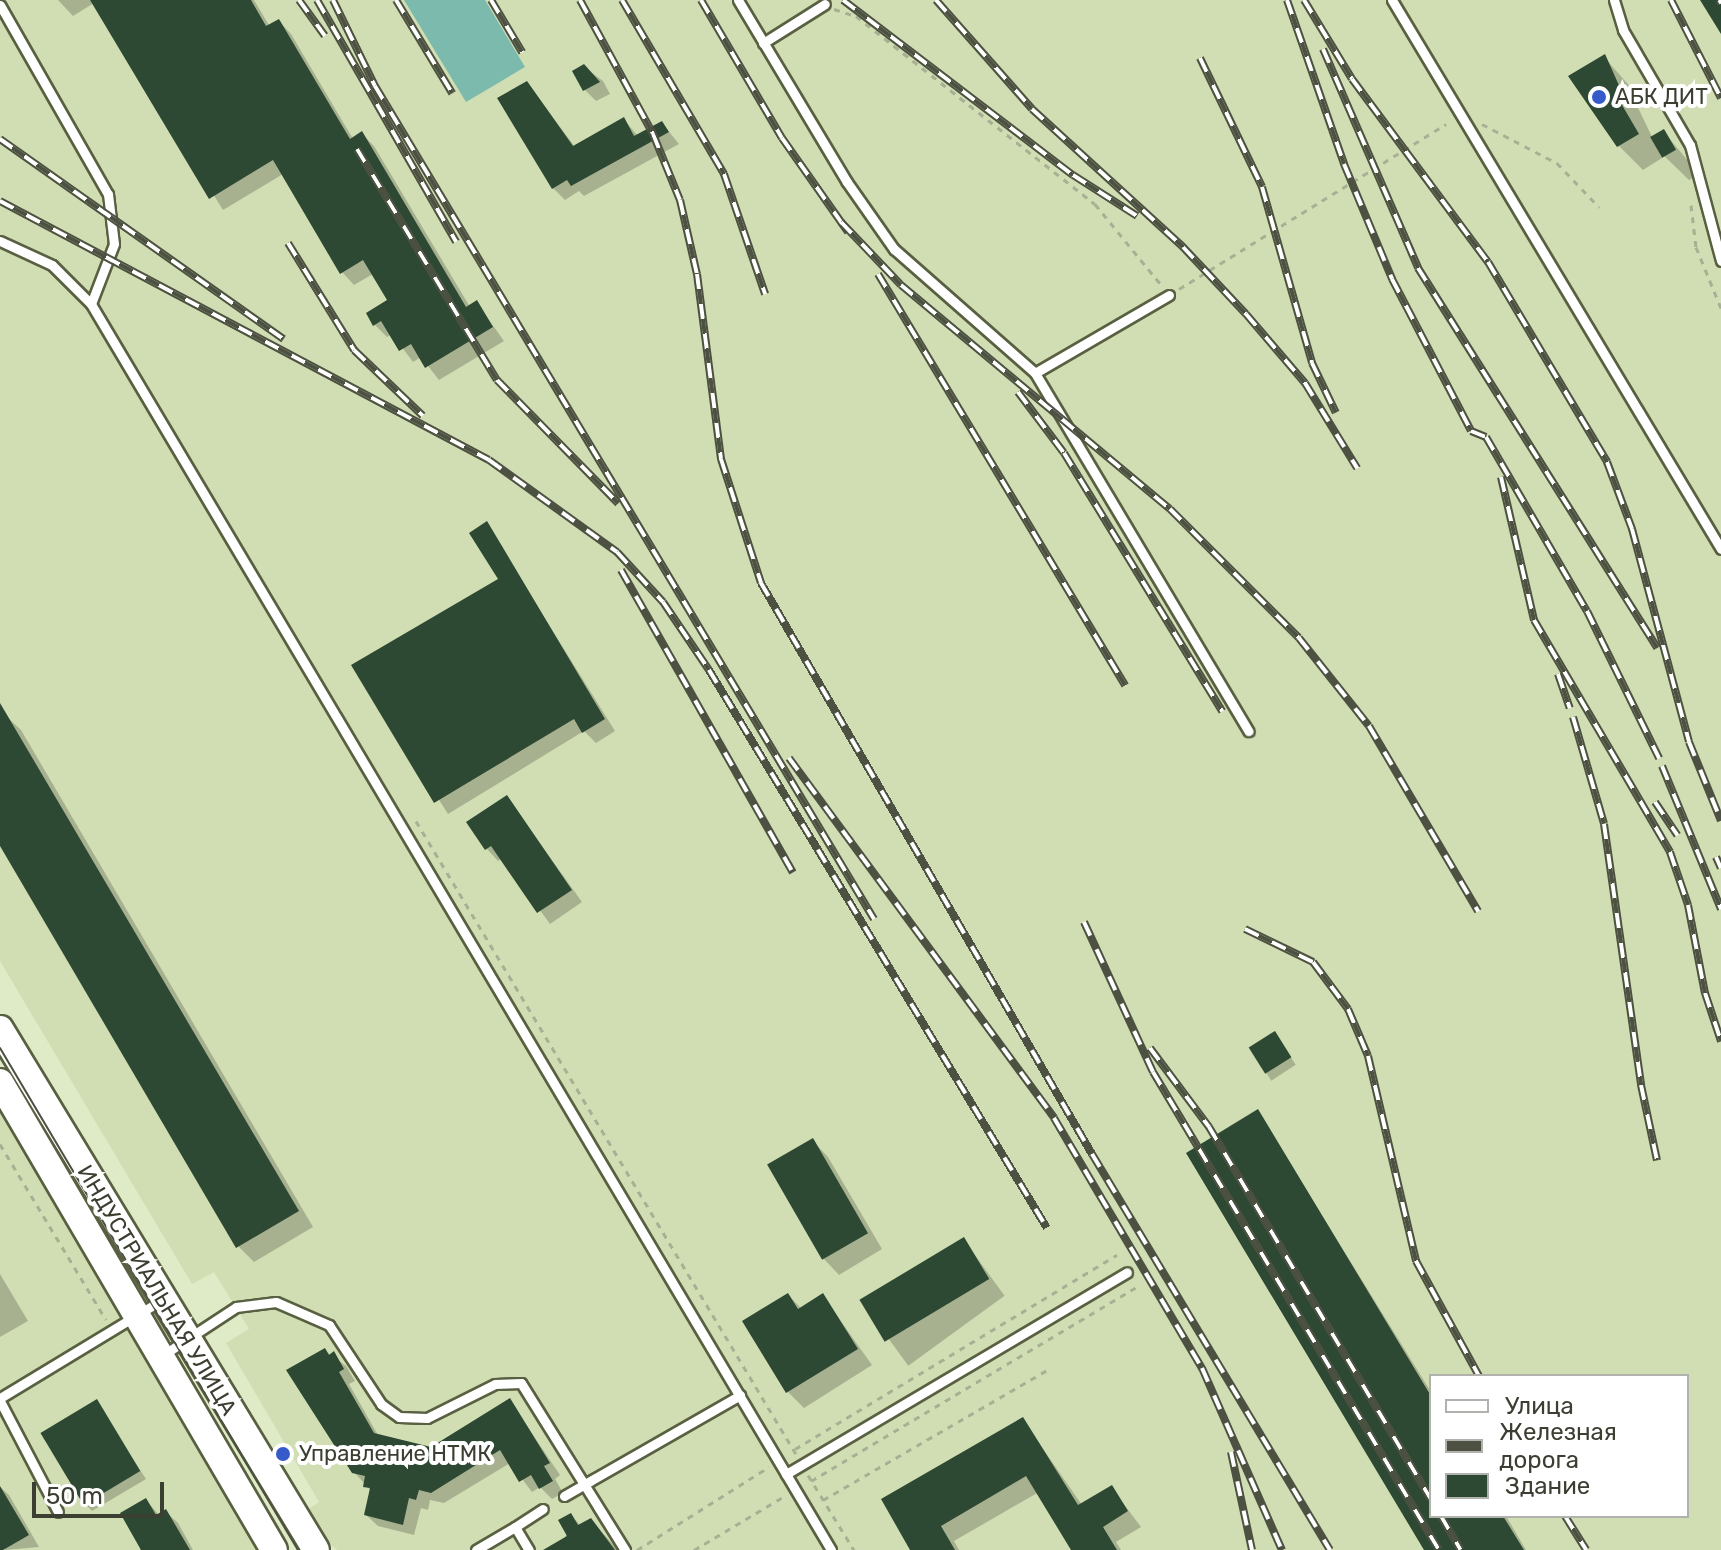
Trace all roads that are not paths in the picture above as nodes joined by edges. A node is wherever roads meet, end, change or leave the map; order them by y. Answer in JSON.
{"nodes":[{"id":1,"x":738,"y":0,"type":"edge"},
{"id":2,"x":1392,"y":0,"type":"edge"},
{"id":3,"x":1614,"y":0,"type":"edge"},
{"id":4,"x":825,"y":4,"type":"road end"},
{"id":5,"x":0,"y":5,"type":"edge"},
{"id":6,"x":763,"y":43,"type":"junction"},
{"id":7,"x":0,"y":241,"type":"edge"},
{"id":8,"x":1721,"y":261,"type":"edge"},
{"id":9,"x":1169,"y":295,"type":"road end"},
{"id":10,"x":91,"y":304,"type":"junction"},
{"id":11,"x":1035,"y":373,"type":"junction"},
{"id":12,"x":1721,"y":549,"type":"edge"},
{"id":13,"x":1248,"y":731,"type":"dead end"},
{"id":14,"x":0,"y":1029,"type":"edge"},
{"id":15,"x":0,"y":1082,"type":"edge"},
{"id":16,"x":1127,"y":1272,"type":"dead end"},
{"id":17,"x":162,"y":1300,"type":"junction"},
{"id":18,"x":136,"y":1316,"type":"junction"},
{"id":19,"x":186,"y":1341,"type":"junction"},
{"id":20,"x":160,"y":1357,"type":"junction"},
{"id":21,"x":740,"y":1395,"type":"junction"},
{"id":22,"x":0,"y":1400,"type":"edge"},
{"id":23,"x":786,"y":1474,"type":"junction"},
{"id":24,"x":585,"y":1484,"type":"junction"},
{"id":25,"x":564,"y":1496,"type":"dead end"},
{"id":26,"x":543,"y":1509,"type":"dead end"},
{"id":27,"x":58,"y":1512,"type":"dead end"},
{"id":28,"x":515,"y":1527,"type":"junction"},
{"id":29,"x":274,"y":1550,"type":"edge"},
{"id":30,"x":316,"y":1550,"type":"edge"},
{"id":31,"x":476,"y":1550,"type":"edge"},
{"id":32,"x":529,"y":1550,"type":"edge"},
{"id":33,"x":625,"y":1550,"type":"edge"},
{"id":34,"x":831,"y":1550,"type":"edge"}],
"edges":[{"from":1,"to":6,"type":"lane"},
{"from":2,"to":12,"type":"lane"},
{"from":3,"to":8,"type":"lane"},
{"from":4,"to":6,"type":"lane"},
{"from":5,"to":10,"type":"lane"},
{"from":6,"to":11,"type":"lane"},
{"from":7,"to":10,"type":"lane"},
{"from":9,"to":11,"type":"lane"},
{"from":10,"to":21,"type":"lane"},
{"from":11,"to":13,"type":"lane"},
{"from":14,"to":17,"type":"main road","name":"ИНДУСТРИАЛЬНАЯ УЛИЦА"},
{"from":15,"to":18,"type":"main road","name":"ИНДУСТРИАЛЬНАЯ УЛИЦА"},
{"from":16,"to":23,"type":"lane"},
{"from":17,"to":18,"type":"lane"},
{"from":17,"to":19,"type":"main road","name":"ИНДУСТРИАЛЬНАЯ УЛИЦА"},
{"from":18,"to":20,"type":"main road","name":"ИНДУСТРИАЛЬНАЯ УЛИЦА"},
{"from":18,"to":22,"type":"lane"},
{"from":19,"to":20,"type":"lane"},
{"from":19,"to":24,"type":"lane"},
{"from":19,"to":30,"type":"main road","name":"ИНДУСТРИАЛЬНАЯ УЛИЦА"},
{"from":20,"to":29,"type":"main road","name":"ИНДУСТРИАЛЬНАЯ УЛИЦА"},
{"from":21,"to":23,"type":"lane"},
{"from":21,"to":24,"type":"lane"},
{"from":22,"to":27,"type":"lane"},
{"from":23,"to":34,"type":"lane"},
{"from":24,"to":25,"type":"lane"},
{"from":24,"to":33,"type":"lane"},
{"from":26,"to":28,"type":"lane"},
{"from":28,"to":31,"type":"lane"},
{"from":28,"to":32,"type":"lane"}]}
